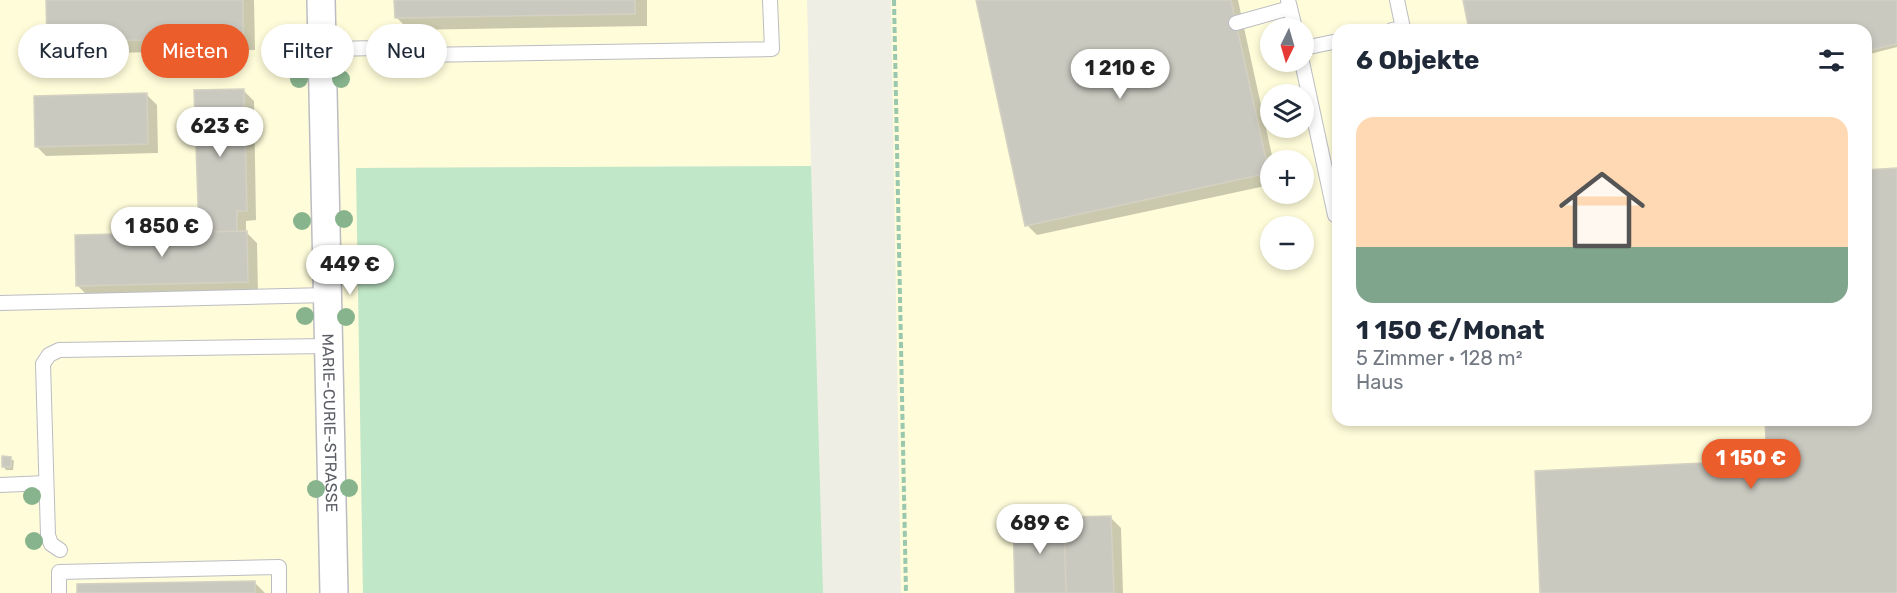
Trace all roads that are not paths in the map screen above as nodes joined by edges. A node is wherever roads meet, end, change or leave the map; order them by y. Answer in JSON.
{"nodes":[{"id":1,"x":321,"y":0,"type":"edge"},
{"id":2,"x":770,"y":0,"type":"edge"},
{"id":3,"x":1397,"y":0,"type":"edge"},
{"id":4,"x":1289,"y":4,"type":"edge"},
{"id":5,"x":1236,"y":23,"type":"dead end"},
{"id":6,"x":322,"y":24,"type":"edge"},
{"id":7,"x":1402,"y":24,"type":"edge"},
{"id":8,"x":1332,"y":42,"type":"edge"},
{"id":9,"x":1314,"y":46,"type":"edge"},
{"id":10,"x":354,"y":48,"type":"edge"},
{"id":11,"x":1304,"y":72,"type":"edge"},
{"id":12,"x":324,"y":78,"type":"edge"},
{"id":13,"x":1332,"y":201,"type":"edge"},
{"id":14,"x":328,"y":295,"type":"junction"},
{"id":15,"x":0,"y":303,"type":"edge"},
{"id":16,"x":329,"y":346,"type":"junction"},
{"id":17,"x":46,"y":483,"type":"junction"},
{"id":18,"x":0,"y":485,"type":"edge"},
{"id":19,"x":60,"y":550,"type":"dead end"},
{"id":20,"x":59,"y":593,"type":"edge"},
{"id":21,"x":279,"y":593,"type":"edge"},
{"id":22,"x":334,"y":593,"type":"edge"}],
"edges":[{"from":1,"to":6,"type":"street","name":"MARIE-CURIE-STRASSE"},
{"from":2,"to":10,"type":"lane"},
{"from":3,"to":7,"type":"lane"},
{"from":4,"to":5,"type":"lane"},
{"from":8,"to":9,"type":"lane"},
{"from":11,"to":13,"type":"lane"},
{"from":12,"to":14,"type":"street","name":"MARIE-CURIE-STRASSE"},
{"from":14,"to":15,"type":"lane"},
{"from":14,"to":16,"type":"street","name":"MARIE-CURIE-STRASSE"},
{"from":16,"to":17,"type":"lane"},
{"from":16,"to":22,"type":"street","name":"MARIE-CURIE-STRASSE"},
{"from":17,"to":18,"type":"lane"},
{"from":17,"to":19,"type":"lane"},
{"from":20,"to":21,"type":"lane"}]}
